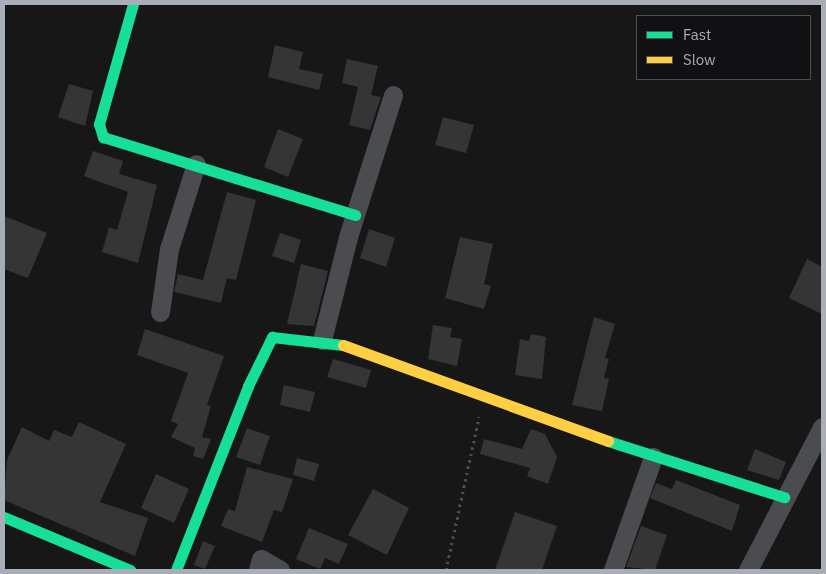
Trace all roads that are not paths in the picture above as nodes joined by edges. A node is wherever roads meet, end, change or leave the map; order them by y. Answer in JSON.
{"nodes":[{"id":1,"x":133,"y":4,"type":"edge"},
{"id":2,"x":393,"y":95,"type":"dead end"},
{"id":3,"x":196,"y":164,"type":"junction"},
{"id":4,"x":355,"y":215,"type":"junction"},
{"id":5,"x":160,"y":312,"type":"dead end"},
{"id":6,"x":322,"y":340,"type":"junction"},
{"id":7,"x":822,"y":427,"type":"edge"},
{"id":8,"x":653,"y":457,"type":"junction"},
{"id":9,"x":784,"y":496,"type":"junction"},
{"id":10,"x":4,"y":517,"type":"edge"},
{"id":11,"x":130,"y":570,"type":"edge"},
{"id":12,"x":176,"y":570,"type":"edge"},
{"id":13,"x":258,"y":570,"type":"edge"},
{"id":14,"x":280,"y":570,"type":"edge"},
{"id":15,"x":613,"y":570,"type":"edge"},
{"id":16,"x":748,"y":570,"type":"edge"}],
"edges":[{"from":1,"to":3,"type":"street"},
{"from":2,"to":4,"type":"street"},
{"from":3,"to":4,"type":"street"},
{"from":3,"to":5,"type":"street"},
{"from":4,"to":6,"type":"street"},
{"from":6,"to":8,"type":"street"},
{"from":6,"to":12,"type":"street"},
{"from":7,"to":9,"type":"street"},
{"from":8,"to":9,"type":"street"},
{"from":8,"to":15,"type":"street"},
{"from":9,"to":16,"type":"street"},
{"from":10,"to":11,"type":"street"},
{"from":13,"to":14,"type":"street"}]}
